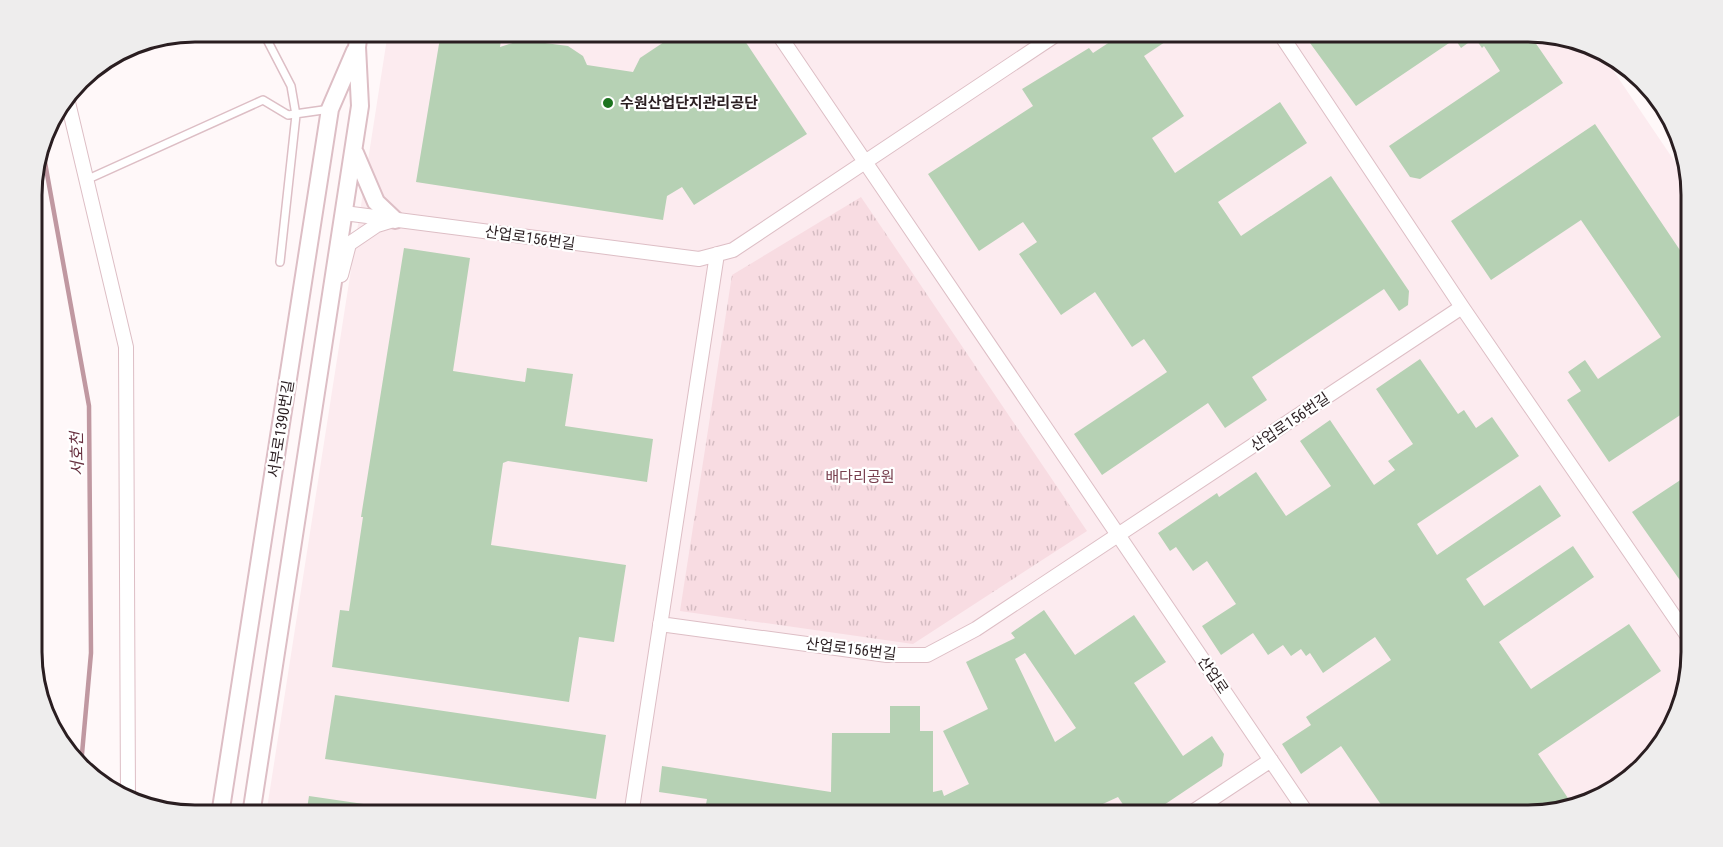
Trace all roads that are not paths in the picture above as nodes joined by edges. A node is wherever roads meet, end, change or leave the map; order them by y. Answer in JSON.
{"nodes":[{"id":1,"x":268,"y":42,"type":"edge"},
{"id":2,"x":357,"y":42,"type":"edge"},
{"id":3,"x":358,"y":42,"type":"edge"},
{"id":4,"x":784,"y":42,"type":"edge"},
{"id":5,"x":1045,"y":42,"type":"edge"},
{"id":6,"x":1286,"y":42,"type":"edge"},
{"id":7,"x":69,"y":108,"type":"edge"},
{"id":8,"x":330,"y":109,"type":"junction"},
{"id":9,"x":296,"y":116,"type":"junction"},
{"id":10,"x":354,"y":149,"type":"junction"},
{"id":11,"x":864,"y":163,"type":"junction"},
{"id":12,"x":86,"y":180,"type":"junction"},
{"id":13,"x":315,"y":208,"type":"junction"},
{"id":14,"x":344,"y":213,"type":"junction"},
{"id":15,"x":395,"y":220,"type":"junction"},
{"id":16,"x":717,"y":254,"type":"junction"},
{"id":17,"x":280,"y":262,"type":"dead end"},
{"id":18,"x":1462,"y":307,"type":"junction"},
{"id":19,"x":326,"y":328,"type":"junction"},
{"id":20,"x":1118,"y":536,"type":"junction"},
{"id":21,"x":660,"y":624,"type":"junction"},
{"id":22,"x":1681,"y":625,"type":"edge"},
{"id":23,"x":1270,"y":760,"type":"junction"},
{"id":24,"x":128,"y":789,"type":"edge"},
{"id":25,"x":222,"y":805,"type":"edge"},
{"id":26,"x":253,"y":805,"type":"edge"},
{"id":27,"x":633,"y":805,"type":"edge"},
{"id":28,"x":1203,"y":805,"type":"edge"},
{"id":29,"x":1301,"y":805,"type":"edge"}],
"edges":[{"from":1,"to":9,"type":"lane"},
{"from":2,"to":8,"type":"street","name":"서부로1390번길"},
{"from":3,"to":10,"type":"street","name":"서부로1390번길"},
{"from":4,"to":11,"type":"street"},
{"from":5,"to":11,"type":"street","name":"산업로156번길"},
{"from":6,"to":18,"type":"street"},
{"from":7,"to":12,"type":"street"},
{"from":8,"to":9,"type":"lane"},
{"from":8,"to":13,"type":"street","name":"서부로1390번길"},
{"from":9,"to":12,"type":"lane"},
{"from":9,"to":17,"type":"lane"},
{"from":10,"to":14,"type":"street","name":"서부로1390번길"},
{"from":10,"to":15,"type":"street"},
{"from":11,"to":16,"type":"street","name":"산업로156번길"},
{"from":11,"to":20,"type":"street"},
{"from":12,"to":24,"type":"street"},
{"from":13,"to":14,"type":"street"},
{"from":13,"to":25,"type":"street","name":"서부로1390번길"},
{"from":14,"to":15,"type":"street","name":"산업로156번길"},
{"from":14,"to":19,"type":"street","name":"서부로1390번길"},
{"from":15,"to":16,"type":"street","name":"산업로156번길"},
{"from":15,"to":19,"type":"street"},
{"from":16,"to":21,"type":"street"},
{"from":18,"to":20,"type":"street","name":"산업로156번길"},
{"from":18,"to":22,"type":"street"},
{"from":19,"to":26,"type":"street","name":"서부로1390번길"},
{"from":20,"to":21,"type":"street","name":"산업로156번길"},
{"from":20,"to":23,"type":"street","name":"산업로"},
{"from":21,"to":27,"type":"street"},
{"from":23,"to":28,"type":"street"},
{"from":23,"to":29,"type":"street","name":"산업로"}]}
